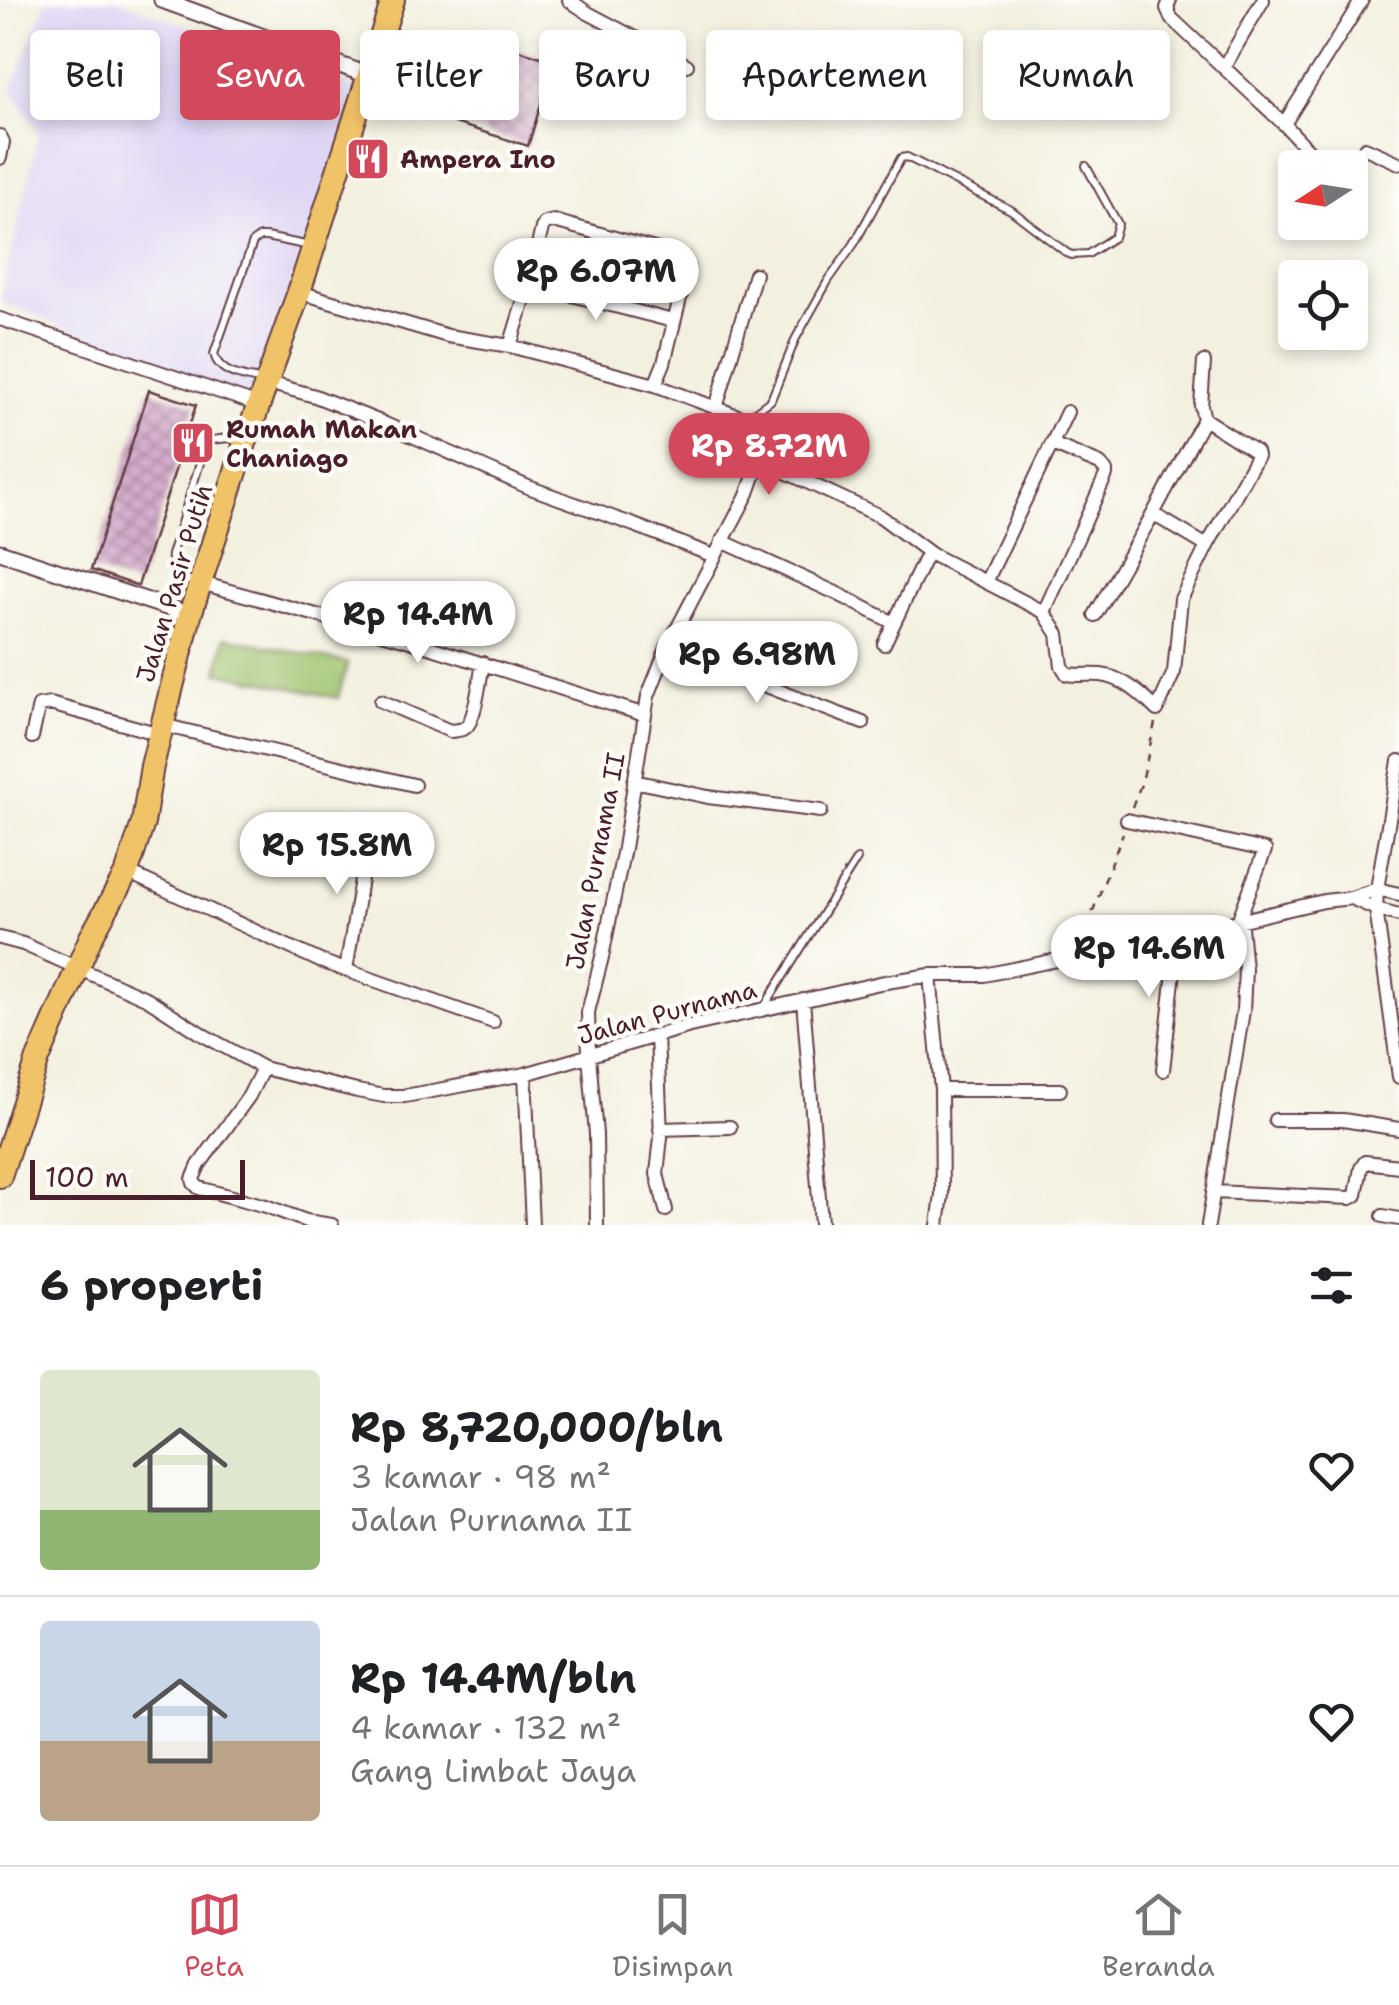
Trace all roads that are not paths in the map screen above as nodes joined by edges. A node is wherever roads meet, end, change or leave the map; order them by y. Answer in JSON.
{"nodes":[{"id":1,"x":162,"y":0,"type":"edge"},
{"id":2,"x":394,"y":0,"type":"edge"},
{"id":3,"x":569,"y":0,"type":"edge"},
{"id":4,"x":1170,"y":0,"type":"edge"},
{"id":5,"x":1264,"y":0,"type":"edge"},
{"id":6,"x":1362,"y":0,"type":"edge"},
{"id":7,"x":385,"y":30,"type":"edge"},
{"id":8,"x":687,"y":65,"type":"dead end"},
{"id":9,"x":1224,"y":67,"type":"junction"},
{"id":10,"x":360,"y":72,"type":"edge"},
{"id":11,"x":360,"y":106,"type":"edge"},
{"id":12,"x":1284,"y":124,"type":"junction"},
{"id":13,"x":0,"y":136,"type":"edge"},
{"id":14,"x":1365,"y":148,"type":"dead end"},
{"id":15,"x":1308,"y":150,"type":"edge"},
{"id":16,"x":0,"y":158,"type":"edge"},
{"id":17,"x":1399,"y":163,"type":"edge"},
{"id":18,"x":1086,"y":166,"type":"dead end"},
{"id":19,"x":314,"y":246,"type":"junction"},
{"id":20,"x":755,"y":274,"type":"dead end"},
{"id":21,"x":530,"y":284,"type":"junction"},
{"id":22,"x":299,"y":292,"type":"junction"},
{"id":23,"x":0,"y":319,"type":"edge"},
{"id":24,"x":673,"y":321,"type":"junction"},
{"id":25,"x":510,"y":346,"type":"junction"},
{"id":26,"x":1204,"y":362,"type":"dead end"},
{"id":27,"x":656,"y":385,"type":"junction"},
{"id":28,"x":264,"y":394,"type":"junction"},
{"id":29,"x":716,"y":408,"type":"junction"},
{"id":30,"x":1068,"y":412,"type":"dead end"},
{"id":31,"x":746,"y":419,"type":"junction"},
{"id":32,"x":1204,"y":419,"type":"junction"},
{"id":33,"x":246,"y":443,"type":"junction"},
{"id":34,"x":1052,"y":444,"type":"junction"},
{"id":35,"x":760,"y":460,"type":"junction"},
{"id":36,"x":1152,"y":514,"type":"junction"},
{"id":37,"x":722,"y":541,"type":"junction"},
{"id":38,"x":1207,"y":546,"type":"junction"},
{"id":39,"x":0,"y":552,"type":"edge"},
{"id":40,"x":928,"y":552,"type":"junction"},
{"id":41,"x":714,"y":556,"type":"junction"},
{"id":42,"x":986,"y":582,"type":"junction"},
{"id":43,"x":201,"y":583,"type":"junction"},
{"id":44,"x":1044,"y":612,"type":"junction"},
{"id":45,"x":190,"y":615,"type":"junction"},
{"id":46,"x":1095,"y":615,"type":"dead end"},
{"id":47,"x":894,"y":623,"type":"junction"},
{"id":48,"x":884,"y":644,"type":"dead end"},
{"id":49,"x":667,"y":648,"type":"junction"},
{"id":50,"x":483,"y":663,"type":"junction"},
{"id":51,"x":380,"y":701,"type":"dead end"},
{"id":52,"x":645,"y":715,"type":"junction"},
{"id":53,"x":863,"y":723,"type":"dead end"},
{"id":54,"x":161,"y":730,"type":"junction"},
{"id":55,"x":32,"y":736,"type":"dead end"},
{"id":56,"x":1399,"y":761,"type":"edge"},
{"id":57,"x":634,"y":781,"type":"junction"},
{"id":58,"x":414,"y":785,"type":"dead end"},
{"id":59,"x":822,"y":811,"type":"dead end"},
{"id":60,"x":1395,"y":813,"type":"edge"},
{"id":61,"x":1128,"y":820,"type":"road end"},
{"id":62,"x":369,"y":831,"type":"dead end"},
{"id":63,"x":857,"y":859,"type":"dead end"},
{"id":64,"x":127,"y":872,"type":"junction"},
{"id":65,"x":1376,"y":889,"type":"junction"},
{"id":66,"x":1399,"y":894,"type":"edge"},
{"id":67,"x":1352,"y":898,"type":"junction"},
{"id":68,"x":1376,"y":909,"type":"junction"},
{"id":69,"x":1399,"y":915,"type":"edge"},
{"id":70,"x":1240,"y":921,"type":"junction"},
{"id":71,"x":1178,"y":936,"type":"junction"},
{"id":72,"x":0,"y":938,"type":"edge"},
{"id":73,"x":78,"y":968,"type":"junction"},
{"id":74,"x":346,"y":970,"type":"junction"},
{"id":75,"x":930,"y":975,"type":"junction"},
{"id":76,"x":1393,"y":991,"type":"edge"},
{"id":77,"x":803,"y":1000,"type":"junction"},
{"id":78,"x":764,"y":1008,"type":"junction"},
{"id":79,"x":493,"y":1022,"type":"dead end"},
{"id":80,"x":658,"y":1035,"type":"junction"},
{"id":81,"x":589,"y":1056,"type":"junction"},
{"id":82,"x":1399,"y":1065,"type":"edge"},
{"id":83,"x":264,"y":1068,"type":"junction"},
{"id":84,"x":1163,"y":1070,"type":"dead end"},
{"id":85,"x":525,"y":1074,"type":"junction"},
{"id":86,"x":1399,"y":1077,"type":"edge"},
{"id":87,"x":941,"y":1090,"type":"junction"},
{"id":88,"x":1060,"y":1090,"type":"dead end"},
{"id":89,"x":1275,"y":1120,"type":"dead end"},
{"id":90,"x":730,"y":1126,"type":"dead end"},
{"id":91,"x":660,"y":1128,"type":"junction"},
{"id":92,"x":1399,"y":1129,"type":"edge"},
{"id":93,"x":1399,"y":1166,"type":"edge"},
{"id":94,"x":0,"y":1176,"type":"edge"},
{"id":95,"x":1213,"y":1192,"type":"junction"},
{"id":96,"x":666,"y":1210,"type":"dead end"},
{"id":97,"x":1382,"y":1216,"type":"dead end"},
{"id":98,"x":1398,"y":1221,"type":"edge"},
{"id":99,"x":821,"y":1223,"type":"edge"},
{"id":100,"x":332,"y":1225,"type":"edge"},
{"id":101,"x":532,"y":1225,"type":"edge"},
{"id":102,"x":597,"y":1225,"type":"edge"},
{"id":103,"x":938,"y":1225,"type":"edge"},
{"id":104,"x":1208,"y":1225,"type":"edge"}],
"edges":[{"from":1,"to":10,"type":"street"},
{"from":2,"to":7,"type":"highway","name":"Jalan Pasir Putih"},
{"from":3,"to":8,"type":"street"},
{"from":4,"to":9,"type":"street"},
{"from":5,"to":9,"type":"street"},
{"from":6,"to":12,"type":"street"},
{"from":9,"to":12,"type":"street"},
{"from":11,"to":19,"type":"highway","name":"Jalan Pasir Putih"},
{"from":12,"to":15,"type":"street"},
{"from":13,"to":16,"type":"street"},
{"from":14,"to":17,"type":"street"},
{"from":18,"to":31,"type":"lane"},
{"from":19,"to":22,"type":"highway","name":"Jalan Pasir Putih"},
{"from":19,"to":28,"type":"lane"},
{"from":20,"to":29,"type":"street"},
{"from":21,"to":24,"type":"street"},
{"from":21,"to":24,"type":"street"},
{"from":21,"to":25,"type":"street"},
{"from":22,"to":25,"type":"street"},
{"from":22,"to":28,"type":"highway","name":"Jalan Pasir Putih"},
{"from":23,"to":28,"type":"street"},
{"from":24,"to":27,"type":"street"},
{"from":25,"to":27,"type":"street"},
{"from":26,"to":32,"type":"street"},
{"from":27,"to":29,"type":"street"},
{"from":28,"to":33,"type":"highway","name":"Jalan Pasir Putih"},
{"from":28,"to":41,"type":"street"},
{"from":29,"to":31,"type":"street"},
{"from":30,"to":34,"type":"street"},
{"from":31,"to":35,"type":"street"},
{"from":32,"to":36,"type":"street"},
{"from":32,"to":38,"type":"street"},
{"from":33,"to":43,"type":"highway","name":"Jalan Pasir Putih"},
{"from":33,"to":43,"type":"lane"},
{"from":34,"to":42,"type":"street"},
{"from":34,"to":44,"type":"street"},
{"from":35,"to":37,"type":"street","name":"Jalan Purnama II"},
{"from":35,"to":40,"type":"street"},
{"from":36,"to":38,"type":"street"},
{"from":36,"to":46,"type":"street"},
{"from":37,"to":41,"type":"street","name":"Jalan Purnama II"},
{"from":37,"to":47,"type":"street"},
{"from":38,"to":44,"type":"street"},
{"from":39,"to":45,"type":"street"},
{"from":40,"to":42,"type":"street"},
{"from":40,"to":47,"type":"street"},
{"from":41,"to":49,"type":"street","name":"Jalan Purnama II"},
{"from":42,"to":44,"type":"street"},
{"from":43,"to":45,"type":"highway","name":"Jalan Pasir Putih"},
{"from":43,"to":50,"type":"street"},
{"from":45,"to":54,"type":"highway","name":"Jalan Pasir Putih"},
{"from":47,"to":48,"type":"street"},
{"from":49,"to":52,"type":"street","name":"Jalan Purnama II"},
{"from":49,"to":53,"type":"street"},
{"from":50,"to":51,"type":"street"},
{"from":50,"to":52,"type":"street"},
{"from":52,"to":57,"type":"street","name":"Jalan Purnama II"},
{"from":54,"to":55,"type":"street"},
{"from":54,"to":58,"type":"street"},
{"from":54,"to":64,"type":"highway","name":"Jalan Pasir Putih"},
{"from":56,"to":60,"type":"street"},
{"from":57,"to":59,"type":"street"},
{"from":57,"to":81,"type":"street","name":"Jalan Purnama II"},
{"from":60,"to":65,"type":"street"},
{"from":61,"to":70,"type":"street"},
{"from":62,"to":74,"type":"street"},
{"from":63,"to":78,"type":"lane"},
{"from":64,"to":73,"type":"highway","name":"Jalan Pasir Putih"},
{"from":64,"to":74,"type":"street"},
{"from":65,"to":66,"type":"street"},
{"from":65,"to":67,"type":"street","name":"Jalan Purnama"},
{"from":65,"to":68,"type":"street"},
{"from":67,"to":68,"type":"street"},
{"from":67,"to":70,"type":"street","name":"Jalan Purnama"},
{"from":68,"to":69,"type":"street"},
{"from":68,"to":76,"type":"street"},
{"from":70,"to":71,"type":"street","name":"Jalan Purnama"},
{"from":70,"to":95,"type":"street"},
{"from":71,"to":75,"type":"street","name":"Jalan Purnama"},
{"from":71,"to":84,"type":"street"},
{"from":72,"to":73,"type":"street","name":"Jalan Purnama"},
{"from":73,"to":83,"type":"street","name":"Jalan Purnama"},
{"from":73,"to":94,"type":"highway","name":"Jalan Pasir Putih"},
{"from":74,"to":79,"type":"street"},
{"from":75,"to":77,"type":"street","name":"Jalan Purnama"},
{"from":75,"to":87,"type":"street"},
{"from":76,"to":82,"type":"street"},
{"from":77,"to":78,"type":"street","name":"Jalan Purnama"},
{"from":77,"to":99,"type":"street"},
{"from":78,"to":80,"type":"street","name":"Jalan Purnama"},
{"from":80,"to":81,"type":"street","name":"Jalan Purnama"},
{"from":80,"to":91,"type":"street"},
{"from":81,"to":85,"type":"street","name":"Jalan Purnama"},
{"from":81,"to":102,"type":"street","name":"Jalan Purnama II"},
{"from":82,"to":86,"type":"street"},
{"from":83,"to":85,"type":"street","name":"Jalan Purnama"},
{"from":83,"to":100,"type":"street"},
{"from":85,"to":101,"type":"street"},
{"from":87,"to":88,"type":"street"},
{"from":87,"to":103,"type":"street"},
{"from":89,"to":92,"type":"street"},
{"from":90,"to":91,"type":"street"},
{"from":91,"to":96,"type":"street"},
{"from":93,"to":95,"type":"street"},
{"from":95,"to":104,"type":"street"},
{"from":97,"to":98,"type":"street"}]}
